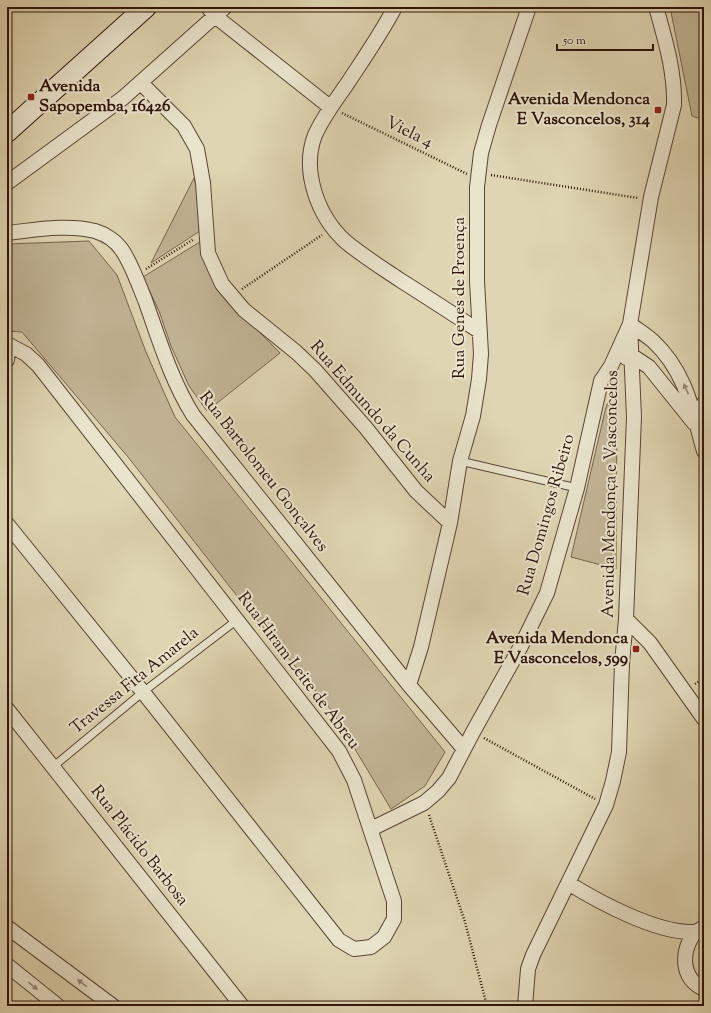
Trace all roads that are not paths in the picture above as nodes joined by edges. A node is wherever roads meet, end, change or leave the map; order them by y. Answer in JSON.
{"nodes":[{"id":1,"x":146,"y":7,"type":"edge"},
{"id":2,"x":395,"y":7,"type":"edge"},
{"id":3,"x":529,"y":7,"type":"edge"},
{"id":4,"x":656,"y":7,"type":"edge"},
{"id":5,"x":216,"y":10,"type":"edge"},
{"id":6,"x":141,"y":84,"type":"junction"},
{"id":7,"x":330,"y":107,"type":"junction"},
{"id":8,"x":7,"y":132,"type":"edge"},
{"id":9,"x":7,"y":183,"type":"edge"},
{"id":10,"x":7,"y":233,"type":"edge"},
{"id":11,"x":630,"y":324,"type":"junction"},
{"id":12,"x":479,"y":331,"type":"junction"},
{"id":13,"x":8,"y":344,"type":"edge"},
{"id":14,"x":631,"y":355,"type":"junction"},
{"id":15,"x":7,"y":360,"type":"edge"},
{"id":16,"x":611,"y":366,"type":"junction"},
{"id":17,"x":704,"y":403,"type":"edge"},
{"id":18,"x":697,"y":427,"type":"junction"},
{"id":19,"x":704,"y":451,"type":"edge"},
{"id":20,"x":460,"y":461,"type":"junction"},
{"id":21,"x":577,"y":488,"type":"junction"},
{"id":22,"x":450,"y":523,"type":"junction"},
{"id":23,"x":7,"y":524,"type":"edge"},
{"id":24,"x":626,"y":619,"type":"junction"},
{"id":25,"x":237,"y":620,"type":"junction"},
{"id":26,"x":409,"y":685,"type":"junction"},
{"id":27,"x":143,"y":692,"type":"junction"},
{"id":28,"x":7,"y":709,"type":"edge"},
{"id":29,"x":704,"y":719,"type":"edge"},
{"id":30,"x":464,"y":749,"type":"junction"},
{"id":31,"x":54,"y":766,"type":"junction"},
{"id":32,"x":371,"y":829,"type":"junction"},
{"id":33,"x":568,"y":883,"type":"junction"},
{"id":34,"x":7,"y":928,"type":"edge"},
{"id":35,"x":699,"y":930,"type":"edge"},
{"id":36,"x":7,"y":966,"type":"edge"},
{"id":37,"x":704,"y":989,"type":"edge"},
{"id":38,"x":58,"y":1006,"type":"edge"},
{"id":39,"x":113,"y":1006,"type":"edge"},
{"id":40,"x":242,"y":1006,"type":"edge"},
{"id":41,"x":525,"y":1006,"type":"edge"}],
"edges":[{"from":1,"to":8,"type":"main road"},
{"from":2,"to":7,"type":"street"},
{"from":3,"to":12,"type":"street","name":"Rua Genes de Proença"},
{"from":4,"to":11,"type":"street","name":"Avenida Mendonça e Vasconcelos"},
{"from":5,"to":6,"type":"street"},
{"from":5,"to":7,"type":"street"},
{"from":6,"to":9,"type":"street"},
{"from":6,"to":22,"type":"street","name":"Rua Edmundo da Cunha"},
{"from":7,"to":12,"type":"street"},
{"from":10,"to":26,"type":"street","name":"Rua Bartolomeu Gonçalves"},
{"from":11,"to":14,"type":"street","name":"Avenida Mendonça e Vasconcelos"},
{"from":11,"to":16,"type":"street","name":"Rua Domingos Ribeiro"},
{"from":18,"to":11,"type":"street","one_way":true},
{"from":12,"to":20,"type":"street","name":"Rua Genes de Proença"},
{"from":13,"to":15,"type":"street"},
{"from":13,"to":25,"type":"street","name":"Rua Hiram Leite de Abreu"},
{"from":14,"to":16,"type":"street","name":"Rua Domingos Ribeiro"},
{"from":14,"to":18,"type":"street"},
{"from":14,"to":24,"type":"street","name":"Avenida Mendonça e Vasconcelos"},
{"from":16,"to":21,"type":"street","name":"Rua Domingos Ribeiro"},
{"from":17,"to":18,"type":"street"},
{"from":18,"to":19,"type":"street"},
{"from":20,"to":21,"type":"lane"},
{"from":20,"to":22,"type":"street","name":"Rua Genes de Proença"},
{"from":21,"to":30,"type":"street","name":"Rua Domingos Ribeiro"},
{"from":22,"to":26,"type":"street","name":"Rua Genes de Proença"},
{"from":23,"to":27,"type":"street","name":"Rua Hiram Leite de Abreu"},
{"from":24,"to":29,"type":"street"},
{"from":24,"to":33,"type":"street","name":"Avenida Mendonça e Vasconcelos"},
{"from":25,"to":27,"type":"lane","name":"Travessa Fita Amarela"},
{"from":25,"to":32,"type":"street","name":"Rua Hiram Leite de Abreu"},
{"from":26,"to":30,"type":"street","name":"Rua Bartolomeu Gonçalves"},
{"from":27,"to":31,"type":"lane","name":"Travessa Fita Amarela"},
{"from":27,"to":32,"type":"street","name":"Rua Hiram Leite de Abreu"},
{"from":28,"to":31,"type":"street","name":"Rua Plácido Barbosa"},
{"from":30,"to":32,"type":"street","name":"Rua Domingos Ribeiro"},
{"from":31,"to":40,"type":"street","name":"Rua Plácido Barbosa"},
{"from":33,"to":35,"type":"street"},
{"from":33,"to":41,"type":"street","name":"Avenida Mendonça e Vasconcelos"},
{"from":39,"to":34,"type":"street","one_way":true},
{"from":35,"to":37,"type":"street"},
{"from":36,"to":38,"type":"street","one_way":true}]}
